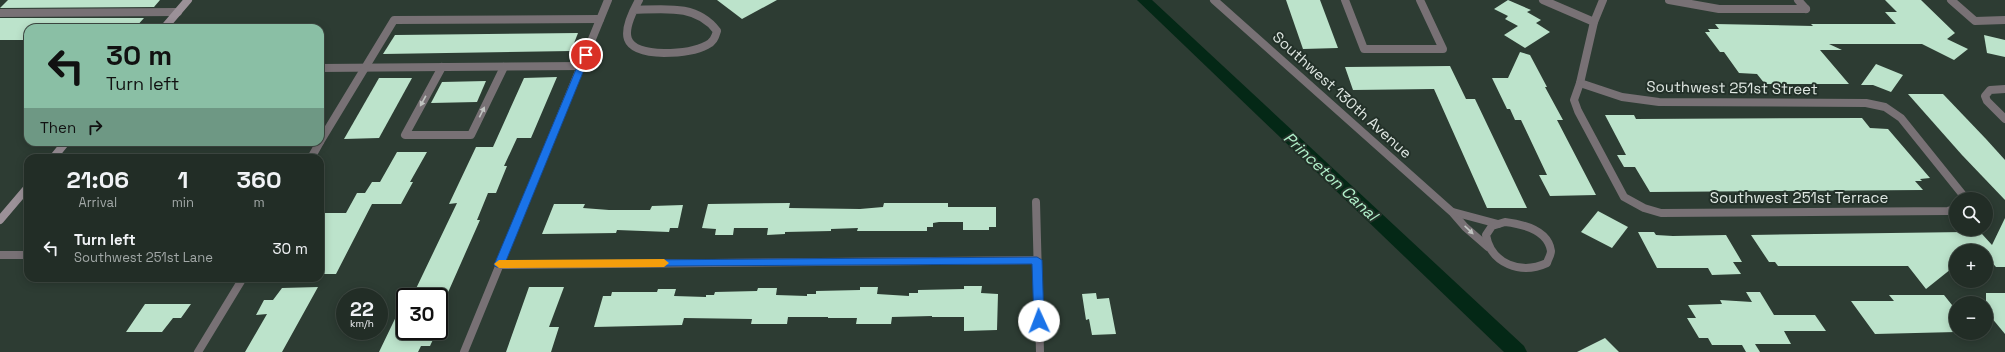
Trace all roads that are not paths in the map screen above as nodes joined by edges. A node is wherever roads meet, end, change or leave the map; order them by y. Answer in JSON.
{"nodes":[{"id":1,"x":188,"y":0,"type":"edge"},
{"id":2,"x":608,"y":0,"type":"edge"},
{"id":3,"x":639,"y":0,"type":"edge"},
{"id":4,"x":1214,"y":0,"type":"edge"},
{"id":5,"x":1345,"y":0,"type":"edge"},
{"id":6,"x":1420,"y":0,"type":"edge"},
{"id":7,"x":1543,"y":0,"type":"edge"},
{"id":8,"x":1603,"y":0,"type":"edge"},
{"id":9,"x":1669,"y":0,"type":"edge"},
{"id":10,"x":1798,"y":0,"type":"edge"},
{"id":11,"x":1951,"y":0,"type":"edge"},
{"id":12,"x":634,"y":10,"type":"junction"},
{"id":13,"x":178,"y":12,"type":"junction"},
{"id":14,"x":0,"y":13,"type":"edge"},
{"id":15,"x":600,"y":19,"type":"junction"},
{"id":16,"x":2005,"y":20,"type":"edge"},
{"id":17,"x":1594,"y":22,"type":"junction"},
{"id":18,"x":168,"y":24,"type":"edge"},
{"id":19,"x":582,"y":66,"type":"junction"},
{"id":20,"x":442,"y":67,"type":"junction"},
{"id":21,"x":504,"y":67,"type":"junction"},
{"id":22,"x":324,"y":68,"type":"edge"},
{"id":23,"x":366,"y":68,"type":"junction"},
{"id":24,"x":1580,"y":83,"type":"junction"},
{"id":25,"x":2005,"y":89,"type":"edge"},
{"id":26,"x":2005,"y":119,"type":"edge"},
{"id":27,"x":324,"y":131,"type":"edge"},
{"id":28,"x":63,"y":146,"type":"edge"},
{"id":29,"x":56,"y":154,"type":"edge"},
{"id":30,"x":24,"y":192,"type":"edge"},
{"id":31,"x":1961,"y":192,"type":"edge"},
{"id":32,"x":1036,"y":202,"type":"dead end"},
{"id":33,"x":1949,"y":211,"type":"edge"},
{"id":34,"x":1452,"y":212,"type":"junction"},
{"id":35,"x":0,"y":220,"type":"edge"},
{"id":36,"x":1498,"y":224,"type":"junction"},
{"id":37,"x":1488,"y":247,"type":"junction"},
{"id":38,"x":0,"y":255,"type":"edge"},
{"id":39,"x":24,"y":255,"type":"edge"},
{"id":40,"x":1037,"y":260,"type":"junction"},
{"id":41,"x":499,"y":265,"type":"junction"},
{"id":42,"x":241,"y":282,"type":"edge"},
{"id":43,"x":198,"y":352,"type":"edge"},
{"id":44,"x":464,"y":352,"type":"edge"},
{"id":45,"x":1040,"y":352,"type":"edge"}],
"edges":[{"from":1,"to":13,"type":"street"},
{"from":2,"to":15,"type":"street"},
{"from":3,"to":12,"type":"street"},
{"from":4,"to":34,"type":"street","name":"Southwest 130th Avenue"},
{"from":5,"to":6,"type":"street"},
{"from":7,"to":17,"type":"street"},
{"from":8,"to":17,"type":"street","name":"Southwest 251st Terrace"},
{"from":9,"to":10,"type":"street"},
{"from":11,"to":16,"type":"street"},
{"from":12,"to":12,"type":"street"},
{"from":13,"to":14,"type":"street"},
{"from":13,"to":18,"type":"street"},
{"from":15,"to":19,"type":"street"},
{"from":15,"to":23,"type":"street"},
{"from":17,"to":24,"type":"street","name":"Southwest 251st Terrace"},
{"from":19,"to":21,"type":"street"},
{"from":19,"to":41,"type":"street"},
{"from":20,"to":21,"type":"street"},
{"from":20,"to":21,"type":"street","one_way":true},
{"from":20,"to":23,"type":"street"},
{"from":22,"to":23,"type":"street"},
{"from":23,"to":27,"type":"street"},
{"from":24,"to":31,"type":"street","name":"Southwest 251st Street"},
{"from":24,"to":33,"type":"street","name":"Southwest 251st Terrace"},
{"from":25,"to":26,"type":"street"},
{"from":28,"to":29,"type":"street"},
{"from":30,"to":35,"type":"street"},
{"from":32,"to":40,"type":"street"},
{"from":34,"to":36,"type":"street","name":"Southwest 130th Avenue"},
{"from":34,"to":37,"type":"street","name":"Southwest 130th Avenue","one_way":true},
{"from":36,"to":37,"type":"street"},
{"from":36,"to":37,"type":"street"},
{"from":38,"to":39,"type":"street"},
{"from":40,"to":41,"type":"street"},
{"from":40,"to":45,"type":"street"},
{"from":41,"to":44,"type":"street"},
{"from":42,"to":43,"type":"street"}]}
